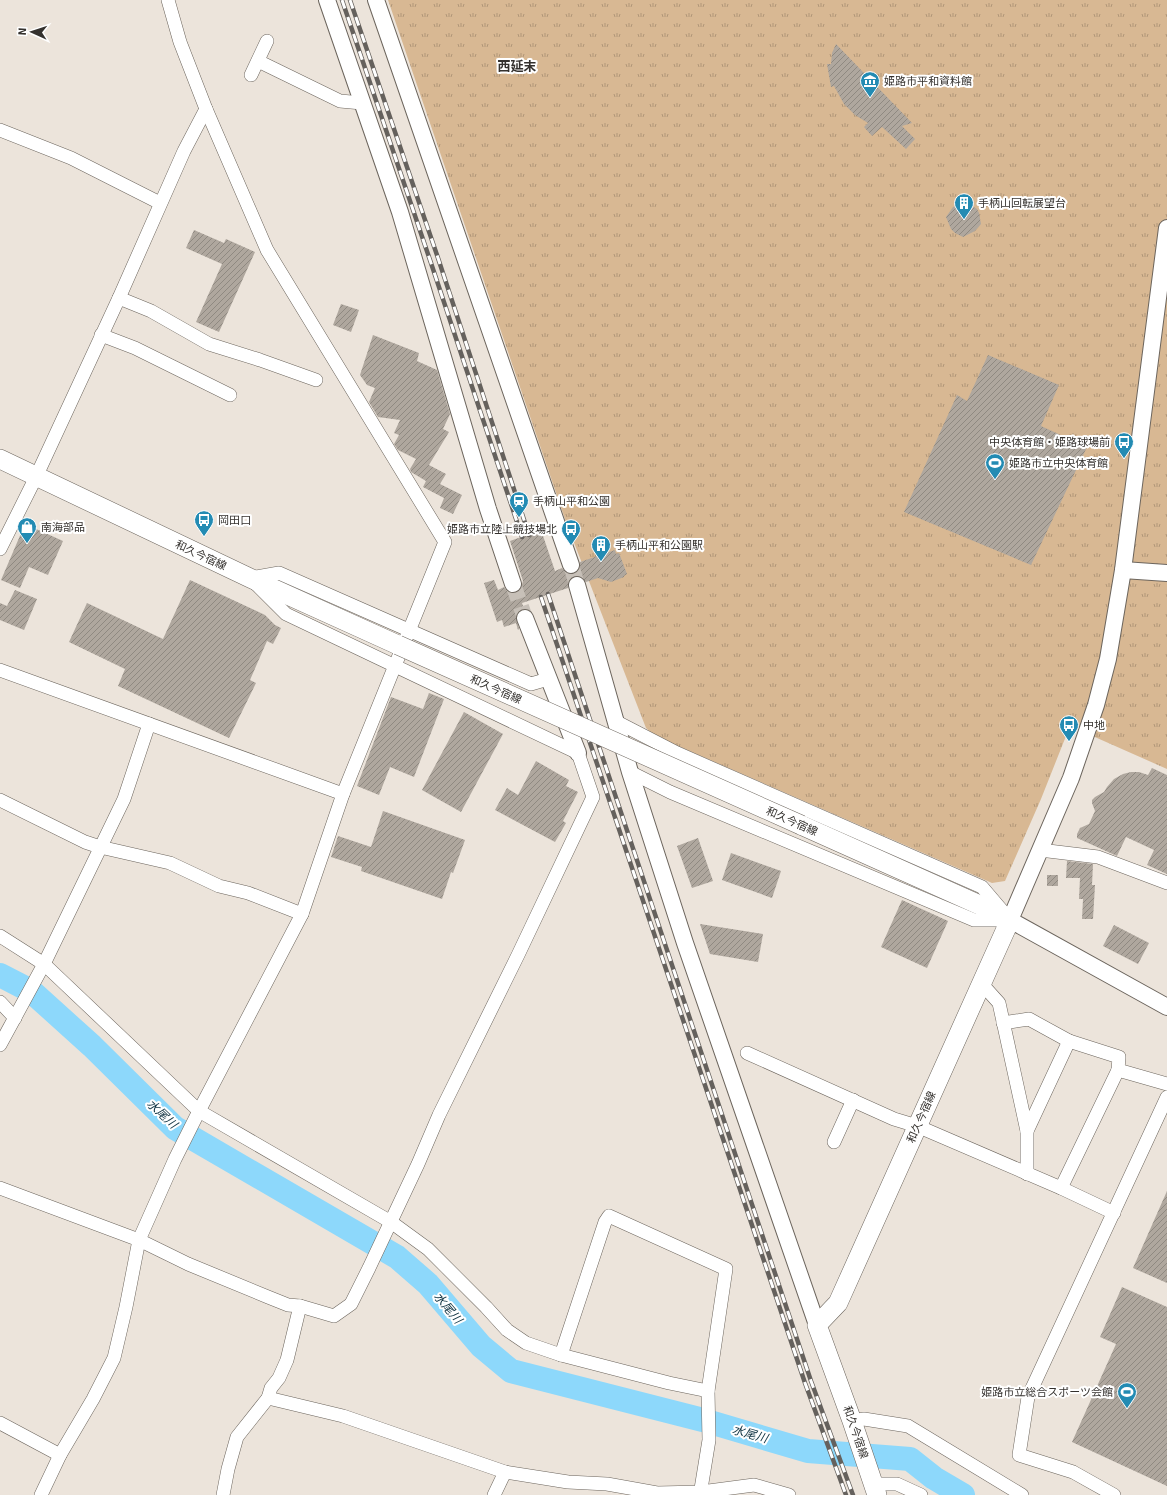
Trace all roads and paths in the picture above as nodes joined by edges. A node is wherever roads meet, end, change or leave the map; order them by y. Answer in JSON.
{"nodes":[{"id":1,"x":168,"y":0,"type":"edge"},
{"id":2,"x":327,"y":0,"type":"edge"},
{"id":3,"x":376,"y":0,"type":"edge"},
{"id":4,"x":268,"y":40,"type":"dead end"},
{"id":5,"x":258,"y":61,"type":"junction"},
{"id":6,"x":251,"y":75,"type":"dead end"},
{"id":7,"x":362,"y":103,"type":"junction"},
{"id":8,"x":206,"y":109,"type":"junction"},
{"id":9,"x":0,"y":130,"type":"edge"},
{"id":10,"x":160,"y":203,"type":"junction"},
{"id":11,"x":1167,"y":228,"type":"edge"},
{"id":12,"x":118,"y":298,"type":"junction"},
{"id":13,"x":100,"y":335,"type":"junction"},
{"id":14,"x":316,"y":380,"type":"dead end"},
{"id":15,"x":230,"y":395,"type":"dead end"},
{"id":16,"x":0,"y":460,"type":"edge"},
{"id":17,"x":36,"y":476,"type":"junction"},
{"id":18,"x":0,"y":549,"type":"edge"},
{"id":19,"x":571,"y":565,"type":"tunnel mouth"},
{"id":20,"x":1124,"y":570,"type":"junction"},
{"id":21,"x":1167,"y":573,"type":"edge"},
{"id":22,"x":250,"y":578,"type":"junction"},
{"id":23,"x":513,"y":584,"type":"tunnel mouth"},
{"id":24,"x":577,"y":585,"type":"tunnel mouth"},
{"id":25,"x":525,"y":618,"type":"tunnel mouth"},
{"id":26,"x":404,"y":638,"type":"junction"},
{"id":27,"x":394,"y":666,"type":"junction"},
{"id":28,"x":0,"y":670,"type":"edge"},
{"id":29,"x":548,"y":679,"type":"junction"},
{"id":30,"x":615,"y":721,"type":"junction"},
{"id":31,"x":149,"y":724,"type":"junction"},
{"id":32,"x":578,"y":753,"type":"junction"},
{"id":33,"x":630,"y":772,"type":"junction"},
{"id":34,"x":343,"y":794,"type":"junction"},
{"id":35,"x":0,"y":800,"type":"edge"},
{"id":36,"x":100,"y":847,"type":"junction"},
{"id":37,"x":1040,"y":850,"type":"junction"},
{"id":38,"x":1167,"y":882,"type":"edge"},
{"id":39,"x":302,"y":914,"type":"junction"},
{"id":40,"x":1010,"y":920,"type":"junction"},
{"id":41,"x":0,"y":936,"type":"edge"},
{"id":42,"x":44,"y":964,"type":"junction"},
{"id":43,"x":981,"y":983,"type":"junction"},
{"id":44,"x":0,"y":1002,"type":"edge"},
{"id":45,"x":1167,"y":1007,"type":"edge"},
{"id":46,"x":15,"y":1018,"type":"junction"},
{"id":47,"x":1003,"y":1023,"type":"junction"},
{"id":48,"x":1068,"y":1041,"type":"junction"},
{"id":49,"x":0,"y":1045,"type":"edge"},
{"id":50,"x":747,"y":1053,"type":"dead end"},
{"id":51,"x":1118,"y":1070,"type":"junction"},
{"id":52,"x":1167,"y":1084,"type":"edge"},
{"id":53,"x":1167,"y":1097,"type":"edge"},
{"id":54,"x":853,"y":1100,"type":"junction"},
{"id":55,"x":199,"y":1111,"type":"junction"},
{"id":56,"x":917,"y":1126,"type":"junction"},
{"id":57,"x":1027,"y":1131,"type":"junction"},
{"id":58,"x":834,"y":1142,"type":"dead end"},
{"id":59,"x":1026,"y":1174,"type":"junction"},
{"id":60,"x":0,"y":1188,"type":"edge"},
{"id":61,"x":1061,"y":1188,"type":"junction"},
{"id":62,"x":1114,"y":1213,"type":"junction"},
{"id":63,"x":391,"y":1222,"type":"junction"},
{"id":64,"x":139,"y":1240,"type":"junction"},
{"id":65,"x":300,"y":1306,"type":"junction"},
{"id":66,"x":816,"y":1325,"type":"junction"},
{"id":67,"x":561,"y":1355,"type":"junction"},
{"id":68,"x":708,"y":1391,"type":"junction"},
{"id":69,"x":268,"y":1398,"type":"junction"},
{"id":70,"x":852,"y":1421,"type":"junction"},
{"id":71,"x":0,"y":1423,"type":"edge"},
{"id":72,"x":60,"y":1455,"type":"junction"},
{"id":73,"x":505,"y":1472,"type":"junction"},
{"id":74,"x":875,"y":1489,"type":"edge"},
{"id":75,"x":1016,"y":1492,"type":"edge"},
{"id":76,"x":700,"y":1493,"type":"edge"},
{"id":77,"x":41,"y":1495,"type":"edge"},
{"id":78,"x":223,"y":1495,"type":"edge"},
{"id":79,"x":494,"y":1495,"type":"edge"},
{"id":80,"x":789,"y":1495,"type":"edge"},
{"id":81,"x":920,"y":1495,"type":"edge"},
{"id":82,"x":1114,"y":1495,"type":"edge"}],
"edges":[{"from":1,"to":8,"type":"street"},
{"from":2,"to":7,"type":"street"},
{"from":3,"to":19,"type":"street"},
{"from":4,"to":5,"type":"street"},
{"from":5,"to":6,"type":"street"},
{"from":5,"to":7,"type":"street"},
{"from":7,"to":23,"type":"street"},
{"from":8,"to":10,"type":"street"},
{"from":8,"to":26,"type":"street"},
{"from":9,"to":10,"type":"street"},
{"from":10,"to":12,"type":"street"},
{"from":11,"to":20,"type":"street"},
{"from":12,"to":13,"type":"street"},
{"from":12,"to":14,"type":"street"},
{"from":13,"to":15,"type":"street"},
{"from":13,"to":17,"type":"street"},
{"from":16,"to":17,"type":"main road","name":"和久今宿線"},
{"from":17,"to":18,"type":"street"},
{"from":17,"to":22,"type":"main road","name":"和久今宿線"},
{"from":20,"to":21,"type":"street"},
{"from":20,"to":37,"type":"street"},
{"from":22,"to":26,"type":"main road","name":"和久今宿線"},
{"from":22,"to":27,"type":"street"},
{"from":24,"to":30,"type":"street"},
{"from":25,"to":29,"type":"street"},
{"from":26,"to":27,"type":"street"},
{"from":26,"to":29,"type":"street"},
{"from":26,"to":40,"type":"main road","name":"和久今宿線","bridge":true},
{"from":27,"to":32,"type":"street"},
{"from":27,"to":34,"type":"street"},
{"from":28,"to":31,"type":"street"},
{"from":29,"to":32,"type":"street"},
{"from":30,"to":33,"type":"street"},
{"from":30,"to":40,"type":"street"},
{"from":31,"to":34,"type":"street"},
{"from":31,"to":36,"type":"street"},
{"from":32,"to":63,"type":"street"},
{"from":33,"to":40,"type":"street"},
{"from":33,"to":66,"type":"street"},
{"from":34,"to":39,"type":"street"},
{"from":35,"to":36,"type":"street"},
{"from":36,"to":39,"type":"street"},
{"from":36,"to":42,"type":"street"},
{"from":37,"to":38,"type":"street"},
{"from":37,"to":40,"type":"street"},
{"from":39,"to":55,"type":"street"},
{"from":40,"to":43,"type":"main road","name":"和久今宿線"},
{"from":40,"to":45,"type":"street"},
{"from":41,"to":42,"type":"street"},
{"from":42,"to":46,"type":"street"},
{"from":42,"to":55,"type":"street"},
{"from":43,"to":47,"type":"street"},
{"from":43,"to":56,"type":"main road","name":"和久今宿線"},
{"from":44,"to":46,"type":"street"},
{"from":46,"to":49,"type":"street"},
{"from":47,"to":48,"type":"street"},
{"from":47,"to":57,"type":"street"},
{"from":48,"to":51,"type":"street"},
{"from":48,"to":57,"type":"street"},
{"from":50,"to":54,"type":"street"},
{"from":51,"to":52,"type":"street"},
{"from":51,"to":61,"type":"street"},
{"from":53,"to":62,"type":"street"},
{"from":54,"to":56,"type":"street"},
{"from":54,"to":58,"type":"street"},
{"from":55,"to":63,"type":"street"},
{"from":55,"to":64,"type":"street"},
{"from":56,"to":59,"type":"street"},
{"from":56,"to":66,"type":"main road","name":"和久今宿線"},
{"from":57,"to":59,"type":"street"},
{"from":59,"to":61,"type":"street"},
{"from":60,"to":64,"type":"street"},
{"from":61,"to":62,"type":"street"},
{"from":62,"to":82,"type":"street"},
{"from":63,"to":65,"type":"street"},
{"from":63,"to":67,"type":"street"},
{"from":64,"to":65,"type":"street"},
{"from":64,"to":72,"type":"street"},
{"from":65,"to":69,"type":"street"},
{"from":66,"to":70,"type":"main road","name":"和久今宿線"},
{"from":67,"to":68,"type":"street"},
{"from":67,"to":68,"type":"street"},
{"from":68,"to":76,"type":"street"},
{"from":69,"to":73,"type":"street"},
{"from":69,"to":78,"type":"street"},
{"from":70,"to":74,"type":"main road","name":"和久今宿線"},
{"from":70,"to":75,"type":"street"},
{"from":71,"to":72,"type":"street"},
{"from":72,"to":77,"type":"street"},
{"from":73,"to":76,"type":"street"},
{"from":73,"to":79,"type":"street"},
{"from":74,"to":81,"type":"street"},
{"from":76,"to":80,"type":"street"}]}
